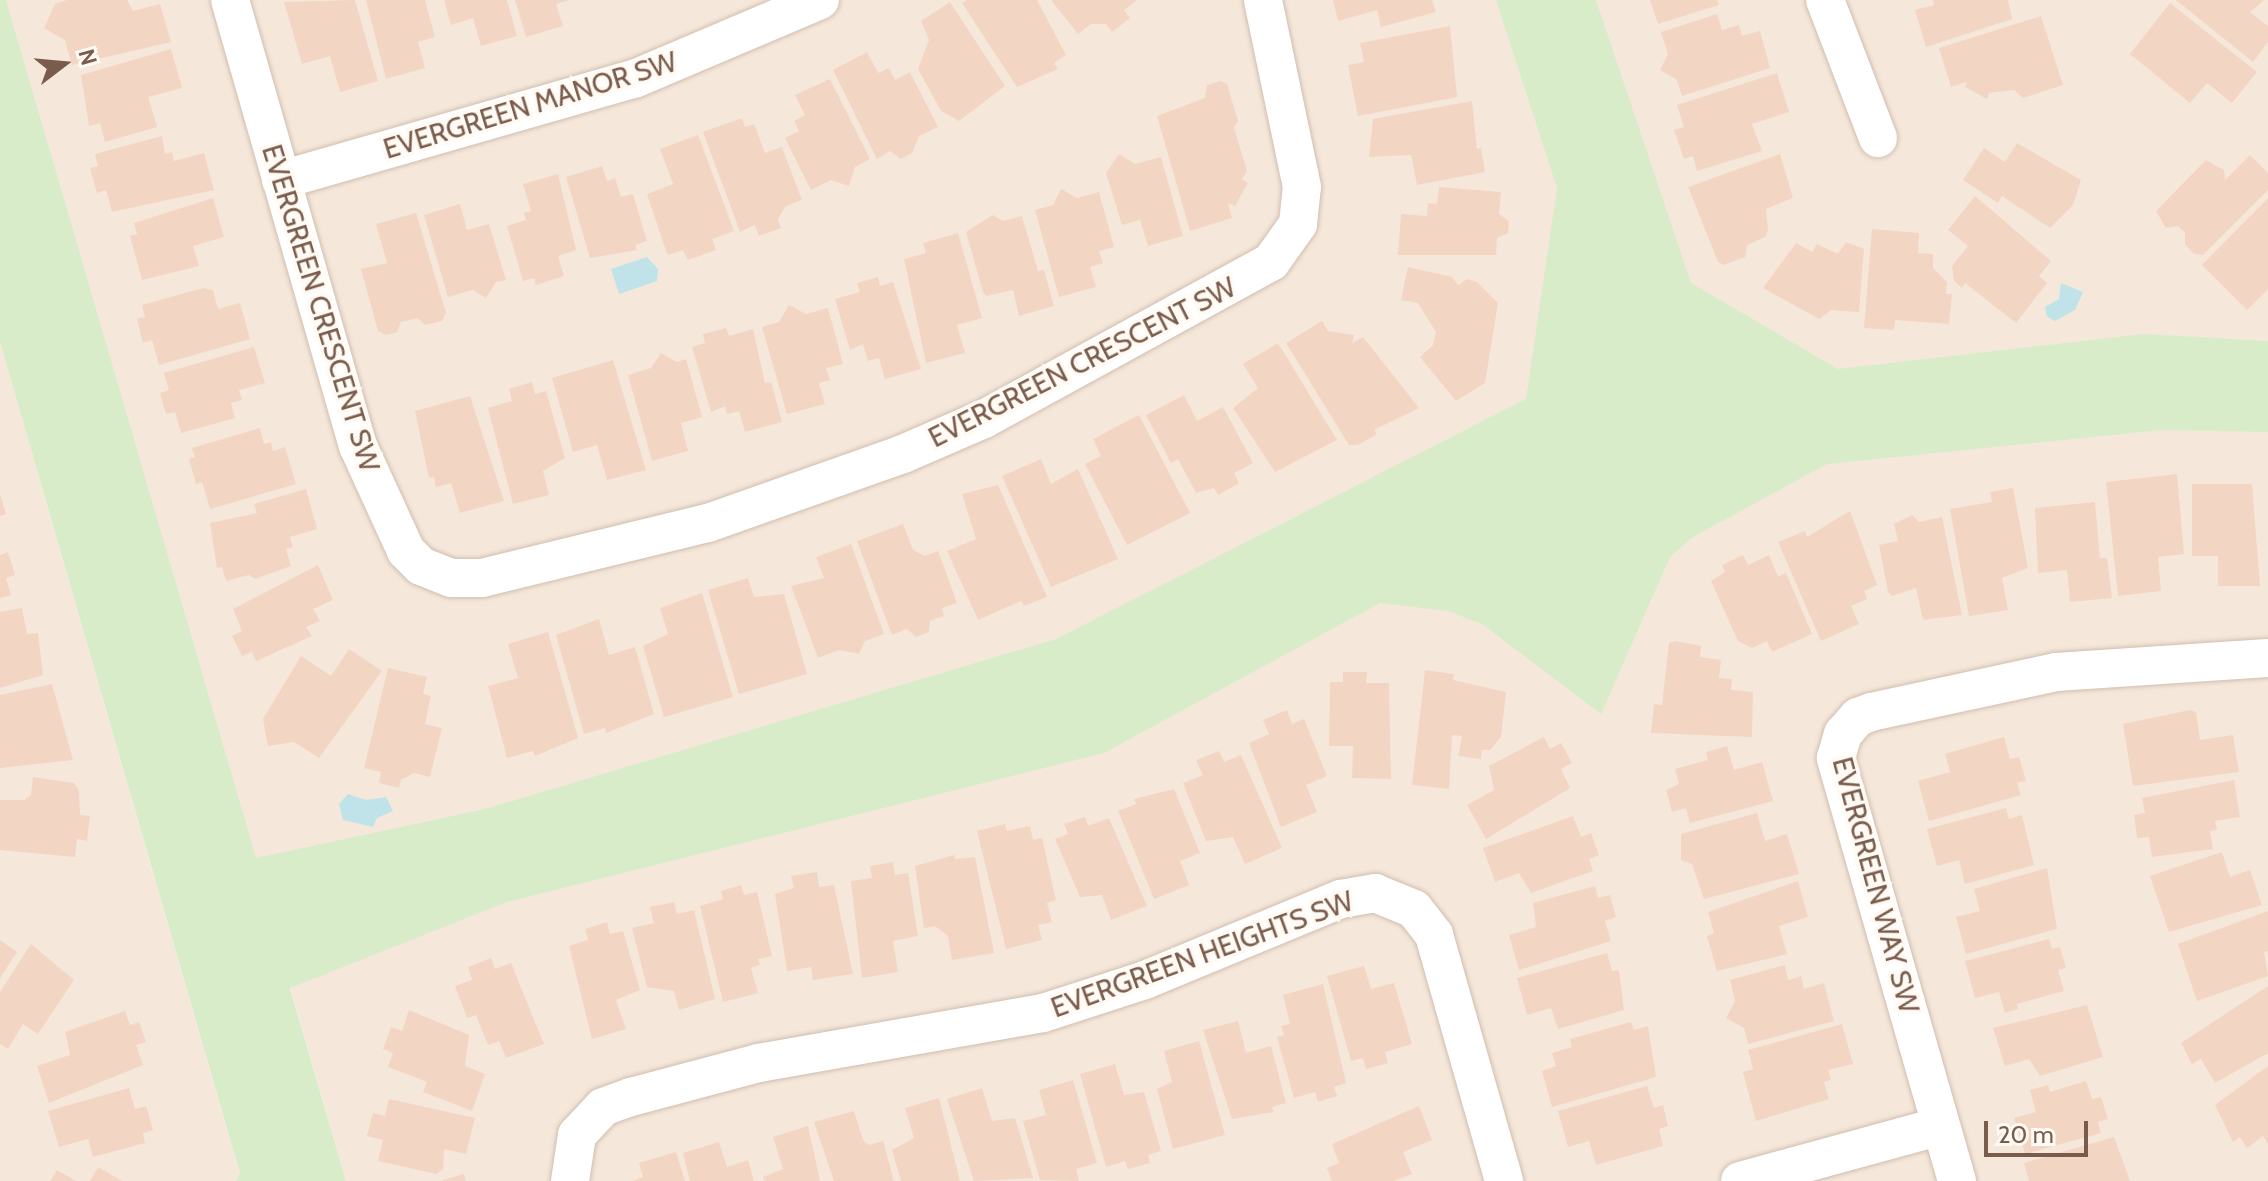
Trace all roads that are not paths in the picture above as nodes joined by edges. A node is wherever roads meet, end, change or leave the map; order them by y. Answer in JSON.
{"nodes":[{"id":1,"x":230,"y":0,"type":"edge"},
{"id":2,"x":820,"y":0,"type":"edge"},
{"id":3,"x":1263,"y":0,"type":"edge"},
{"id":4,"x":1825,"y":0,"type":"edge"},
{"id":5,"x":1878,"y":138,"type":"dead end"},
{"id":6,"x":281,"y":180,"type":"junction"},
{"id":7,"x":2268,"y":658,"type":"edge"},
{"id":8,"x":1941,"y":1126,"type":"junction"},
{"id":9,"x":570,"y":1181,"type":"edge"},
{"id":10,"x":1504,"y":1181,"type":"edge"},
{"id":11,"x":1740,"y":1181,"type":"edge"},
{"id":12,"x":1957,"y":1181,"type":"edge"}],
"edges":[{"from":1,"to":6,"type":"street","name":"EVERGREEN CRESCENT SW"},
{"from":2,"to":6,"type":"street","name":"EVERGREEN MANOR SW"},
{"from":3,"to":6,"type":"street","name":"EVERGREEN CRESCENT SW"},
{"from":4,"to":5,"type":"street"},
{"from":7,"to":8,"type":"street","name":"EVERGREEN WAY SW"},
{"from":8,"to":11,"type":"street"},
{"from":8,"to":12,"type":"street","name":"EVERGREEN WAY SW"},
{"from":9,"to":10,"type":"street","name":"EVERGREEN HEIGHTS SW"}]}
